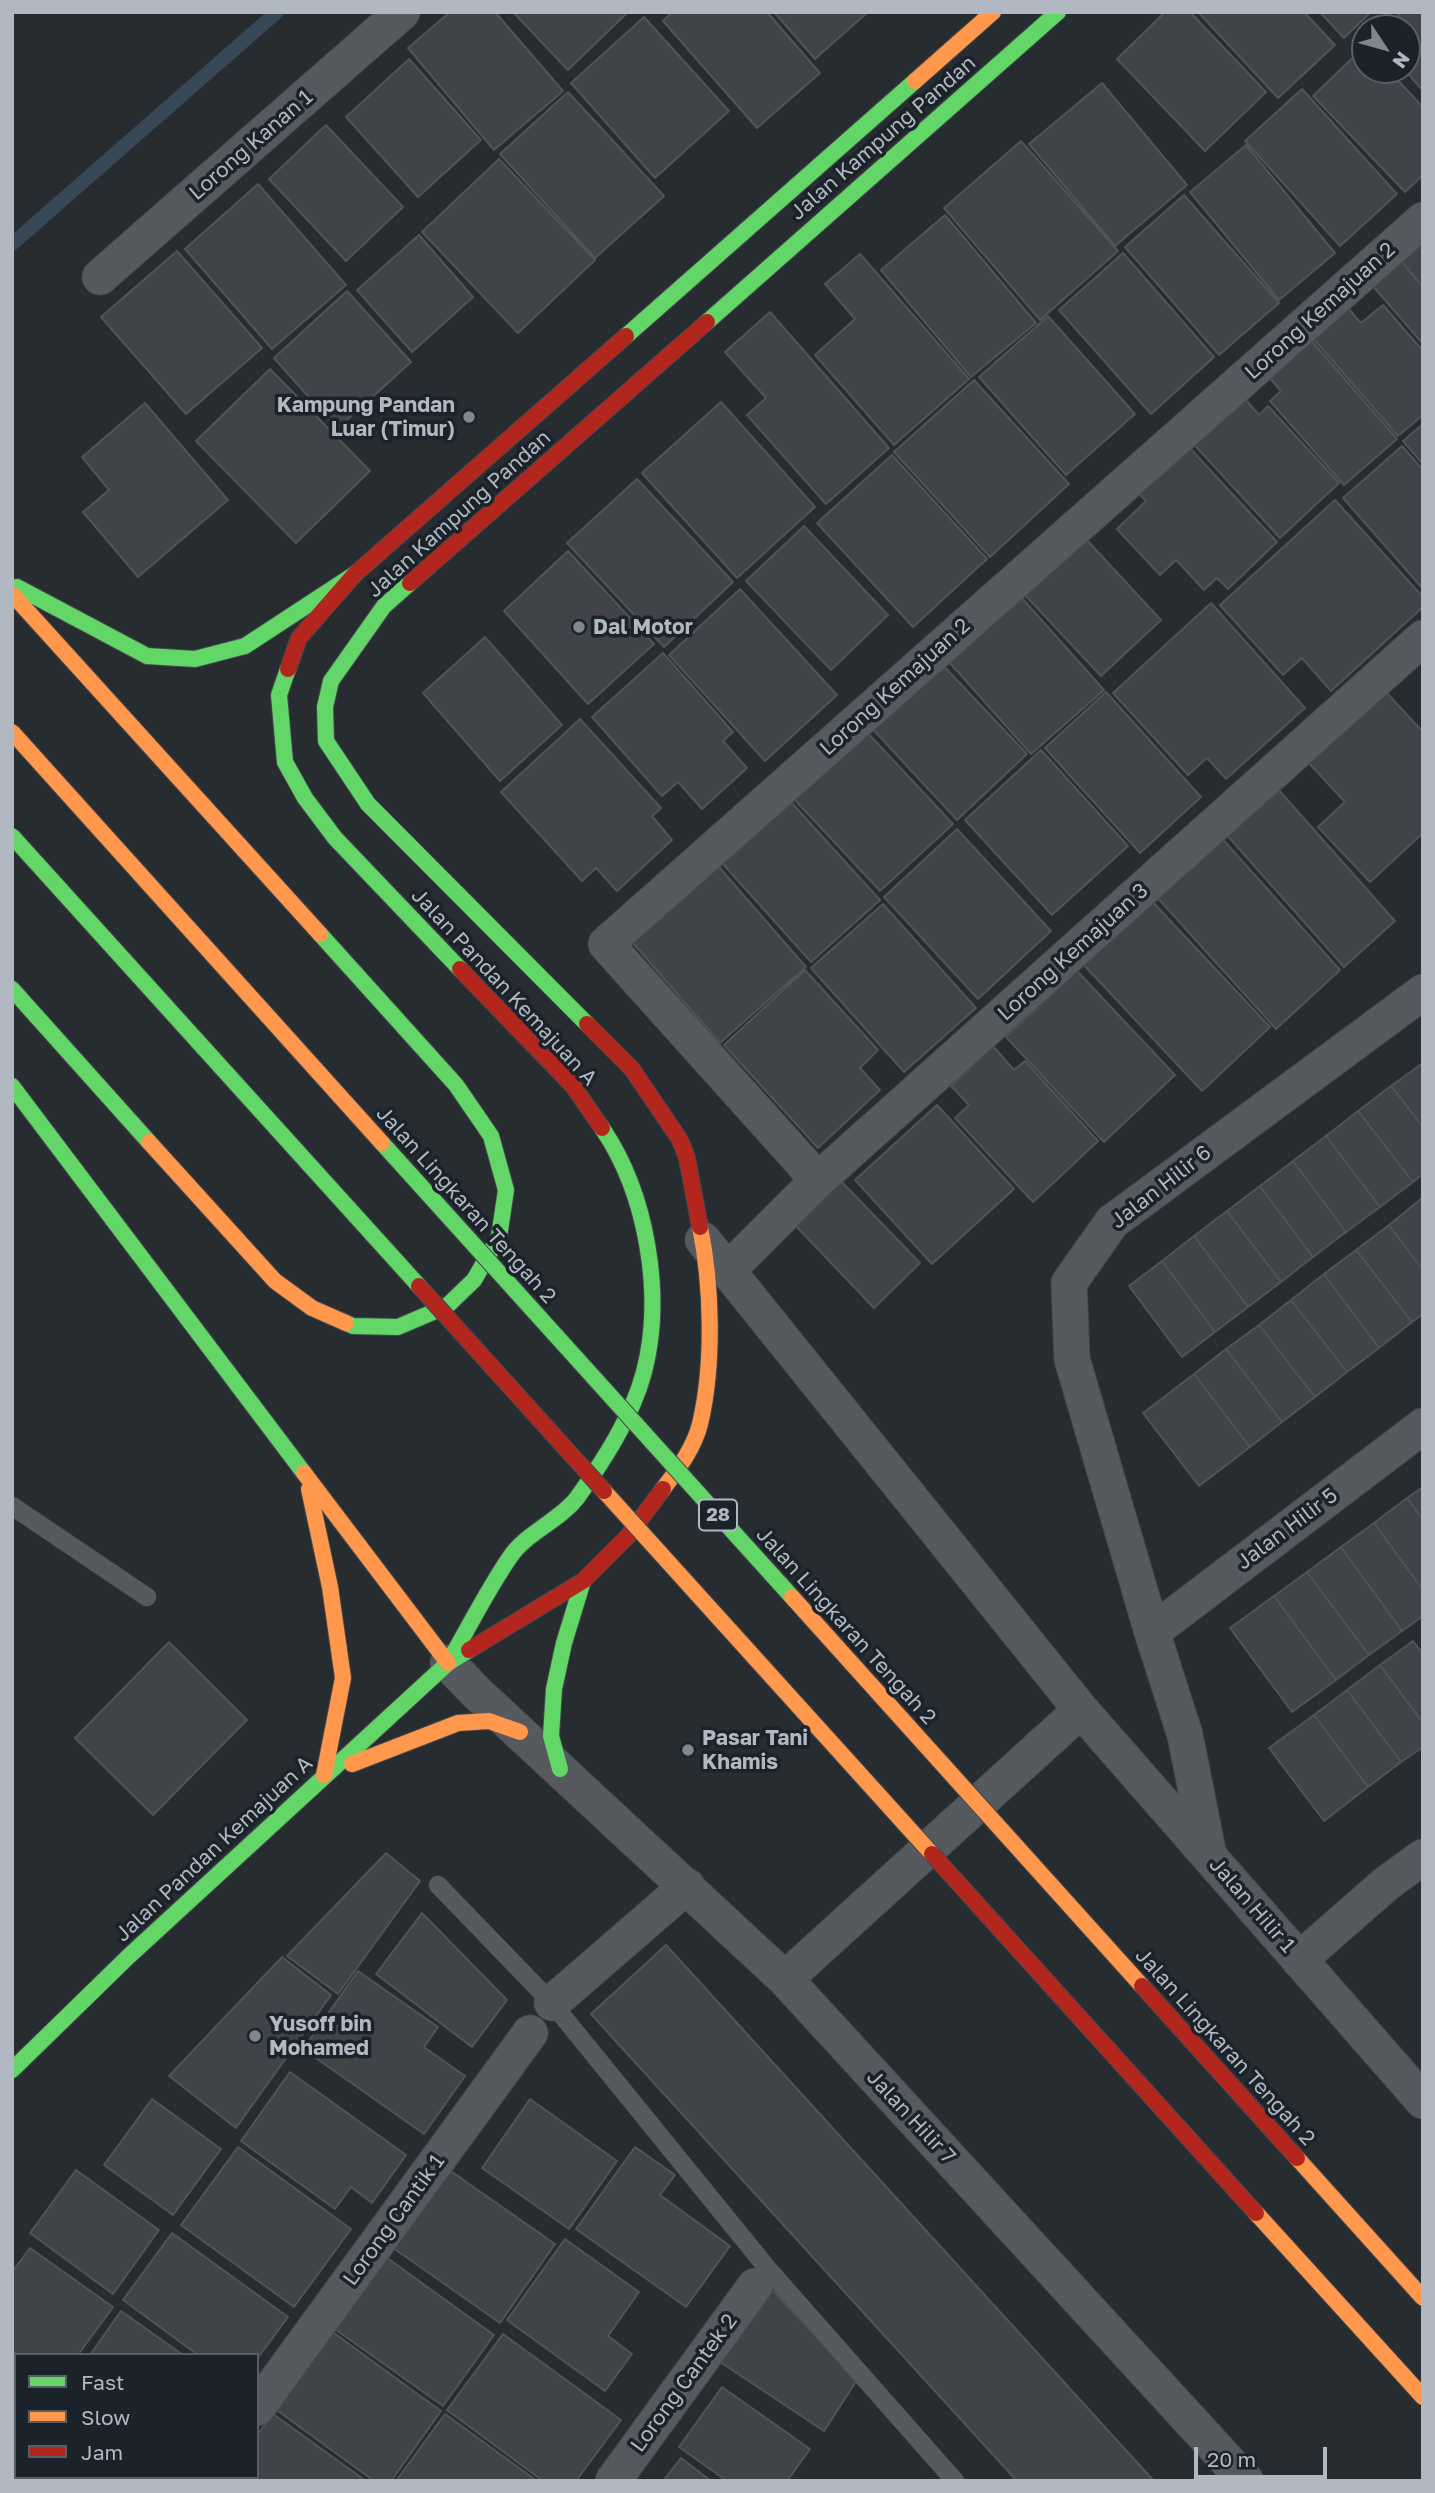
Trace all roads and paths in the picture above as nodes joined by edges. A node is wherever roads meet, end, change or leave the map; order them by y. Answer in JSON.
{"nodes":[{"id":1,"x":402,"y":12,"type":"edge"},
{"id":2,"x":993,"y":12,"type":"edge"},
{"id":3,"x":1058,"y":12,"type":"edge"},
{"id":4,"x":1423,"y":220,"type":"edge"},
{"id":5,"x":100,"y":277,"type":"dead end"},
{"id":6,"x":355,"y":574,"type":"junction"},
{"id":7,"x":12,"y":584,"type":"edge"},
{"id":8,"x":12,"y":594,"type":"edge"},
{"id":9,"x":1423,"y":638,"type":"edge"},
{"id":10,"x":12,"y":732,"type":"edge"},
{"id":11,"x":12,"y":836,"type":"edge"},
{"id":12,"x":12,"y":989,"type":"edge"},
{"id":13,"x":1423,"y":992,"type":"edge"},
{"id":14,"x":12,"y":1086,"type":"edge"},
{"id":15,"x":818,"y":1180,"type":"junction"},
{"id":16,"x":703,"y":1240,"type":"junction"},
{"id":17,"x":728,"y":1270,"type":"junction"},
{"id":18,"x":1423,"y":1426,"type":"edge"},
{"id":19,"x":307,"y":1477,"type":"junction"},
{"id":20,"x":12,"y":1507,"type":"edge"},
{"id":21,"x":583,"y":1581,"type":"junction"},
{"id":22,"x":148,"y":1597,"type":"dead end"},
{"id":23,"x":1152,"y":1632,"type":"junction"},
{"id":24,"x":448,"y":1663,"type":"junction"},
{"id":25,"x":1081,"y":1710,"type":"junction"},
{"id":26,"x":520,"y":1732,"type":"junction"},
{"id":27,"x":560,"y":1769,"type":"junction"},
{"id":28,"x":324,"y":1776,"type":"junction"},
{"id":29,"x":1209,"y":1857,"type":"junction"},
{"id":30,"x":1423,"y":1857,"type":"edge"},
{"id":31,"x":438,"y":1885,"type":"dead end"},
{"id":32,"x":687,"y":1886,"type":"junction"},
{"id":33,"x":1299,"y":1960,"type":"junction"},
{"id":34,"x":785,"y":1979,"type":"junction"},
{"id":35,"x":552,"y":2003,"type":"junction"},
{"id":36,"x":530,"y":2033,"type":"dead end"},
{"id":37,"x":12,"y":2070,"type":"edge"},
{"id":38,"x":1423,"y":2101,"type":"edge"},
{"id":39,"x":755,"y":2286,"type":"dead end"},
{"id":40,"x":1423,"y":2298,"type":"edge"},
{"id":41,"x":1423,"y":2397,"type":"edge"},
{"id":42,"x":259,"y":2405,"type":"edge"},
{"id":43,"x":613,"y":2481,"type":"edge"},
{"id":44,"x":955,"y":2481,"type":"edge"},
{"id":45,"x":1246,"y":2481,"type":"edge"}],
"edges":[{"from":1,"to":5,"type":"street","name":"Lorong Kanan 1"},
{"from":2,"to":6,"type":"main road","name":"Jalan Kampung Pandan"},
{"from":3,"to":16,"type":"main road","name":"Jalan Kampung Pandan"},
{"from":4,"to":15,"type":"street","name":"Lorong Kemajuan 2"},
{"from":6,"to":7,"type":"main road"},
{"from":6,"to":24,"type":"main road","name":"Jalan Pandan Kemajuan A"},
{"from":8,"to":12,"type":"main road"},
{"from":9,"to":15,"type":"street","name":"Lorong Kemajuan 3"},
{"from":10,"to":40,"type":"main road","name":"Jalan Lingkaran Tengah 2","number":"28","bridge":true},
{"from":11,"to":41,"type":"main road","bridge":true},
{"from":13,"to":23,"type":"street","name":"Jalan Hilir 6"},
{"from":14,"to":19,"type":"main road"},
{"from":15,"to":17,"type":"street","name":"Lorong Kemajuan 3"},
{"from":16,"to":17,"type":"street","name":"Jalan Hilir 1"},
{"from":16,"to":21,"type":"main road","name":"Jalan Pandan Kemajuan A"},
{"from":17,"to":25,"type":"street","name":"Jalan Hilir 1"},
{"from":18,"to":23,"type":"street","name":"Jalan Hilir 5"},
{"from":19,"to":24,"type":"main road"},
{"from":19,"to":28,"type":"main road"},
{"from":20,"to":22,"type":"lane"},
{"from":21,"to":24,"type":"main road","name":"Jalan Pandan Kemajuan A"},
{"from":21,"to":27,"type":"main road"},
{"from":23,"to":29,"type":"street","name":"Jalan Hilir 6"},
{"from":24,"to":26,"type":"street","name":"Jalan Hilir 7"},
{"from":24,"to":28,"type":"main road","name":"Jalan Pandan Kemajuan A"},
{"from":25,"to":29,"type":"street","name":"Jalan Hilir 1"},
{"from":25,"to":34,"type":"street"},
{"from":26,"to":27,"type":"street","name":"Jalan Hilir 7"},
{"from":26,"to":28,"type":"main road"},
{"from":27,"to":32,"type":"street","name":"Jalan Hilir 7"},
{"from":28,"to":37,"type":"main road","name":"Jalan Pandan Kemajuan A"},
{"from":29,"to":33,"type":"street","name":"Jalan Hilir 1"},
{"from":30,"to":33,"type":"street"},
{"from":31,"to":35,"type":"lane"},
{"from":32,"to":34,"type":"street","name":"Jalan Hilir 7"},
{"from":32,"to":35,"type":"street"},
{"from":33,"to":38,"type":"street","name":"Jalan Hilir 1"},
{"from":34,"to":45,"type":"street","name":"Jalan Hilir 7"},
{"from":35,"to":44,"type":"lane"},
{"from":36,"to":42,"type":"street","name":"Lorong Cantik 1"},
{"from":39,"to":43,"type":"street","name":"Lorong Cantek 2"}]}
